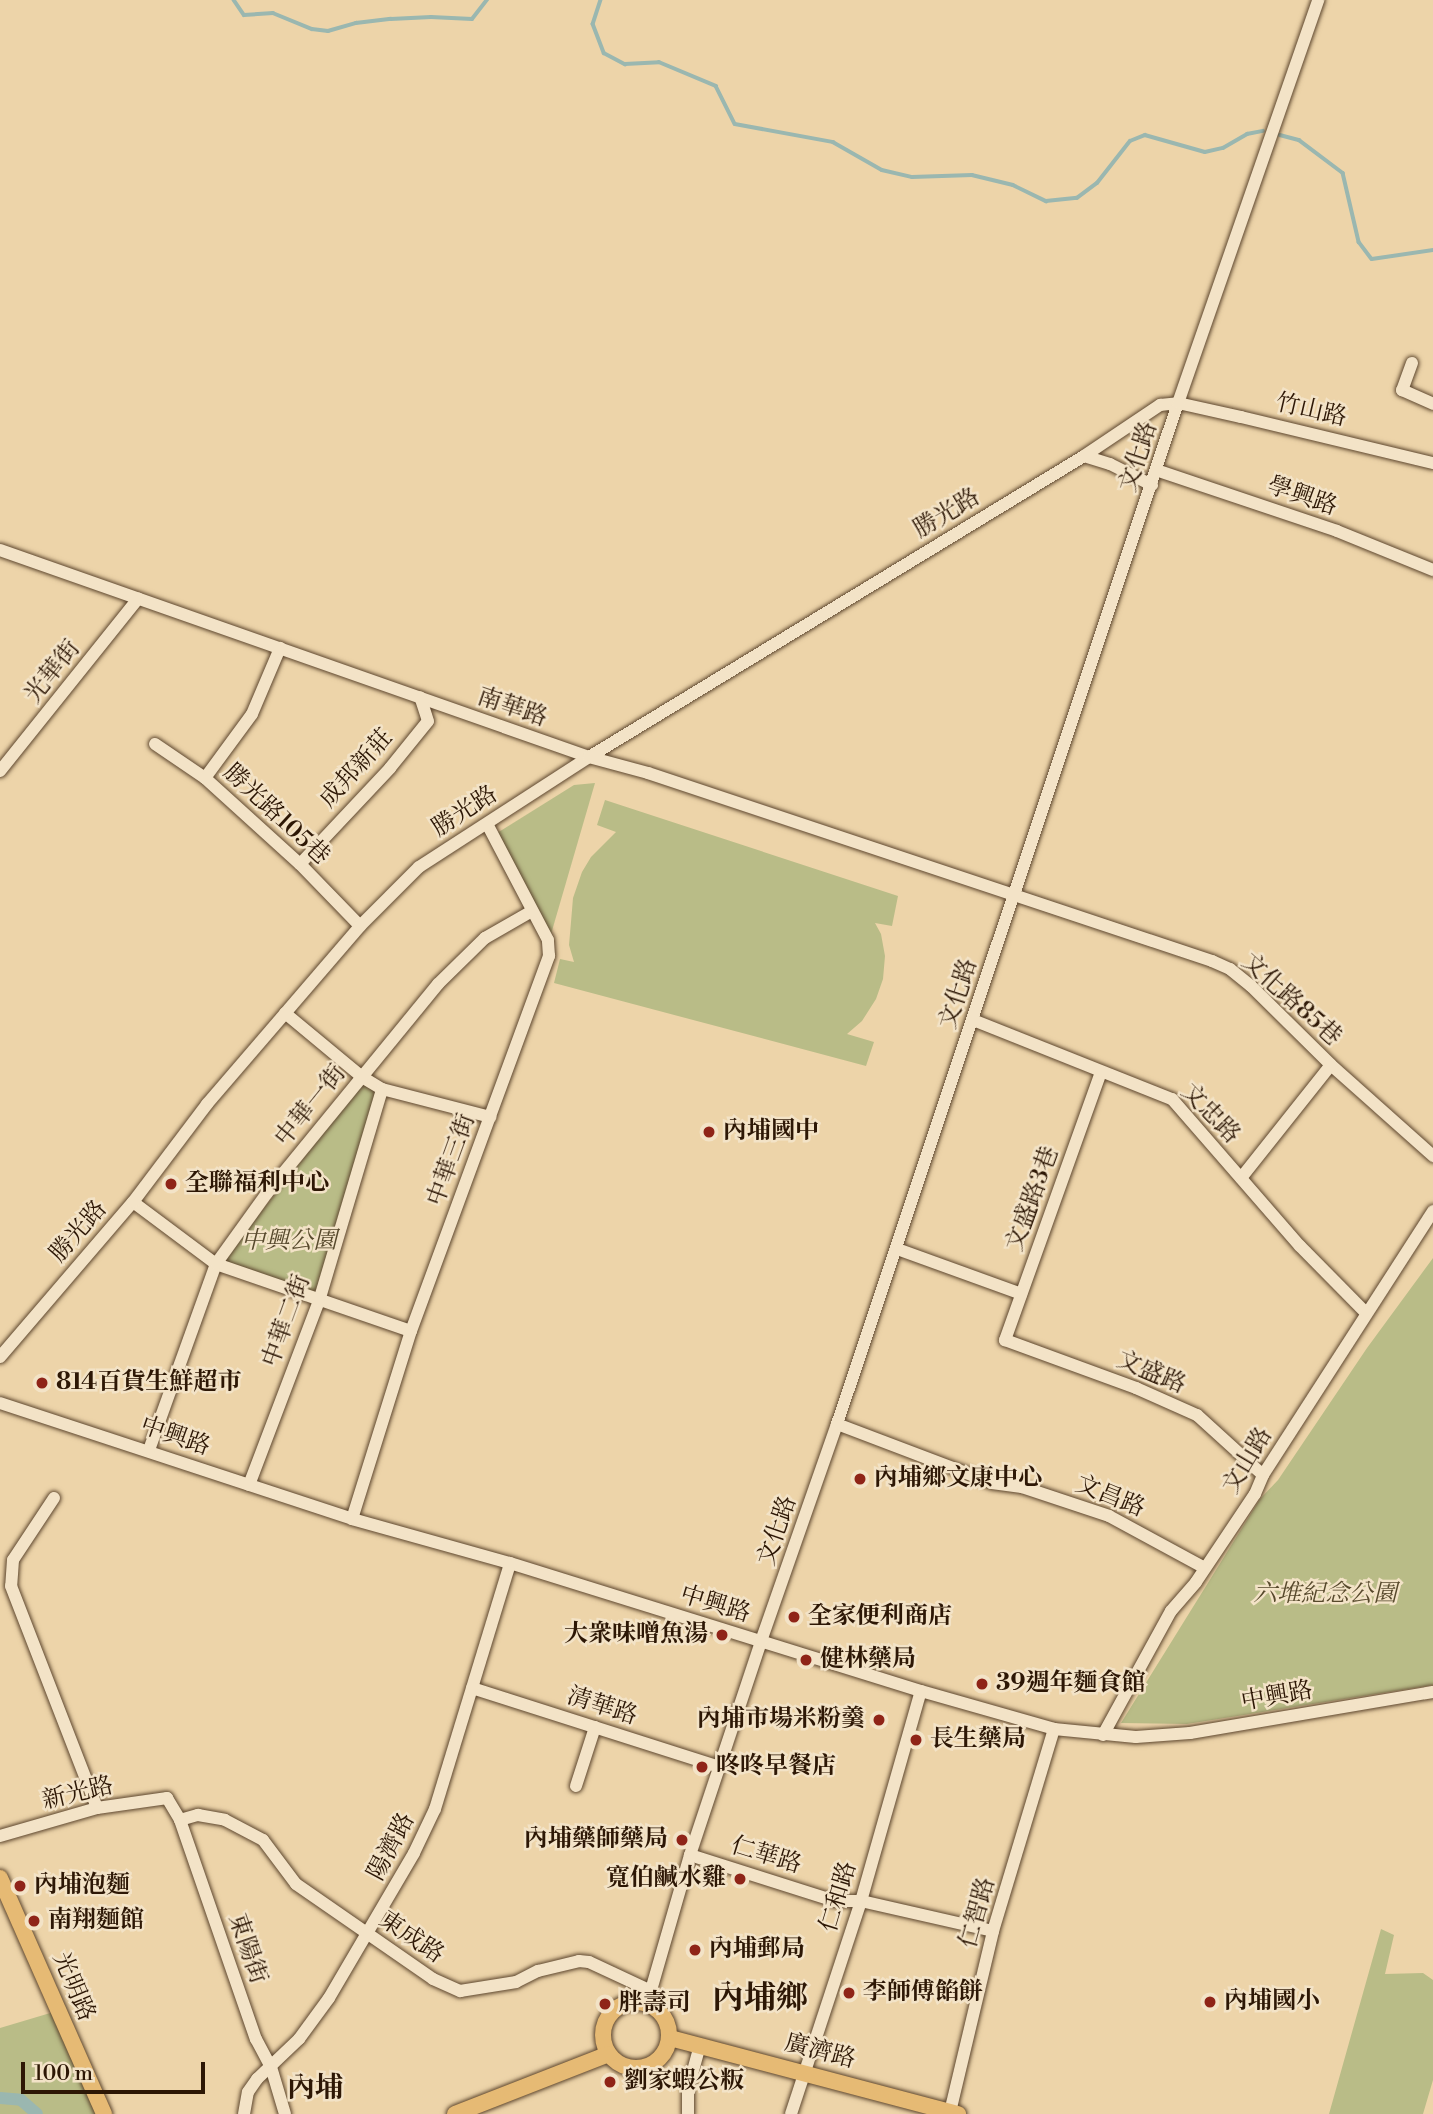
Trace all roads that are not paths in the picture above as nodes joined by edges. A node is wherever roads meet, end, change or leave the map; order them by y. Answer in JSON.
{"nodes":[{"id":1,"x":1318,"y":0,"type":"edge"},
{"id":2,"x":1412,"y":363,"type":"dead end"},
{"id":3,"x":1178,"y":403,"type":"junction"},
{"id":4,"x":1433,"y":404,"type":"edge"},
{"id":5,"x":1084,"y":456,"type":"junction"},
{"id":6,"x":1433,"y":463,"type":"edge"},
{"id":7,"x":1156,"y":470,"type":"junction"},
{"id":8,"x":1152,"y":485,"type":"junction"},
{"id":9,"x":0,"y":550,"type":"edge"},
{"id":10,"x":1433,"y":570,"type":"edge"},
{"id":11,"x":138,"y":599,"type":"junction"},
{"id":12,"x":280,"y":648,"type":"junction"},
{"id":13,"x":420,"y":697,"type":"junction"},
{"id":14,"x":155,"y":744,"type":"dead end"},
{"id":15,"x":589,"y":757,"type":"junction"},
{"id":16,"x":0,"y":771,"type":"edge"},
{"id":17,"x":205,"y":778,"type":"junction"},
{"id":18,"x":487,"y":824,"type":"junction"},
{"id":19,"x":300,"y":864,"type":"junction"},
{"id":20,"x":1013,"y":896,"type":"junction"},
{"id":21,"x":532,"y":911,"type":"junction"},
{"id":22,"x":360,"y":926,"type":"junction"},
{"id":23,"x":285,"y":1013,"type":"junction"},
{"id":24,"x":972,"y":1020,"type":"junction"},
{"id":25,"x":1331,"y":1065,"type":"junction"},
{"id":26,"x":1101,"y":1072,"type":"junction"},
{"id":27,"x":362,"y":1077,"type":"junction"},
{"id":28,"x":382,"y":1089,"type":"junction"},
{"id":29,"x":490,"y":1117,"type":"junction"},
{"id":30,"x":1433,"y":1156,"type":"edge"},
{"id":31,"x":1241,"y":1178,"type":"junction"},
{"id":32,"x":133,"y":1202,"type":"junction"},
{"id":33,"x":1433,"y":1211,"type":"edge"},
{"id":34,"x":897,"y":1249,"type":"junction"},
{"id":35,"x":216,"y":1264,"type":"junction"},
{"id":36,"x":1021,"y":1294,"type":"junction"},
{"id":37,"x":318,"y":1301,"type":"junction"},
{"id":38,"x":1366,"y":1313,"type":"junction"},
{"id":39,"x":411,"y":1331,"type":"junction"},
{"id":40,"x":1005,"y":1340,"type":"joint"},
{"id":41,"x":0,"y":1357,"type":"edge"},
{"id":42,"x":0,"y":1403,"type":"edge"},
{"id":43,"x":837,"y":1424,"type":"junction"},
{"id":44,"x":149,"y":1450,"type":"junction"},
{"id":45,"x":1263,"y":1475,"type":"junction"},
{"id":46,"x":249,"y":1485,"type":"junction"},
{"id":47,"x":54,"y":1498,"type":"dead end"},
{"id":48,"x":352,"y":1519,"type":"junction"},
{"id":49,"x":510,"y":1563,"type":"junction"},
{"id":50,"x":1203,"y":1567,"type":"junction"},
{"id":51,"x":761,"y":1641,"type":"junction"},
{"id":52,"x":472,"y":1688,"type":"junction"},
{"id":53,"x":921,"y":1691,"type":"junction"},
{"id":54,"x":1433,"y":1692,"type":"edge"},
{"id":55,"x":595,"y":1727,"type":"junction"},
{"id":56,"x":1054,"y":1729,"type":"junction"},
{"id":57,"x":1103,"y":1735,"type":"junction"},
{"id":58,"x":719,"y":1768,"type":"junction"},
{"id":59,"x":576,"y":1786,"type":"dead end"},
{"id":60,"x":167,"y":1798,"type":"joint"},
{"id":61,"x":97,"y":1808,"type":"junction"},
{"id":62,"x":180,"y":1820,"type":"junction"},
{"id":63,"x":0,"y":1836,"type":"edge"},
{"id":64,"x":690,"y":1855,"type":"junction"},
{"id":65,"x":0,"y":1878,"type":"edge"},
{"id":66,"x":861,"y":1901,"type":"junction"},
{"id":67,"x":993,"y":1931,"type":"junction"},
{"id":68,"x":368,"y":1934,"type":"junction"},
{"id":69,"x":648,"y":1997,"type":"junction"},
{"id":70,"x":670,"y":2038,"type":"junction"},
{"id":71,"x":700,"y":2045,"type":"junction"},
{"id":72,"x":609,"y":2054,"type":"junction"},
{"id":73,"x":271,"y":2067,"type":"junction"},
{"id":74,"x":804,"y":2071,"type":"junction"},
{"id":75,"x":954,"y":2113,"type":"edge"},
{"id":76,"x":104,"y":2114,"type":"edge"},
{"id":77,"x":244,"y":2114,"type":"edge"},
{"id":78,"x":285,"y":2114,"type":"edge"},
{"id":79,"x":455,"y":2114,"type":"edge"},
{"id":80,"x":688,"y":2114,"type":"edge"},
{"id":81,"x":791,"y":2114,"type":"edge"}],
"edges":[{"from":1,"to":3,"type":"street","name":"文化路"},
{"from":2,"to":4,"type":"street"},
{"from":3,"to":5,"type":"street","name":"勝光路"},
{"from":3,"to":6,"type":"street","name":"竹山路"},
{"from":3,"to":7,"type":"street","name":"文化路"},
{"from":5,"to":8,"type":"street"},
{"from":5,"to":15,"type":"street","name":"勝光路"},
{"from":7,"to":8,"type":"street","name":"文化路"},
{"from":7,"to":10,"type":"street","name":"學興路"},
{"from":8,"to":20,"type":"street","name":"文化路"},
{"from":9,"to":11,"type":"street","name":"南華路"},
{"from":11,"to":12,"type":"street","name":"南華路"},
{"from":11,"to":16,"type":"street","name":"光華街"},
{"from":12,"to":13,"type":"street","name":"南華路"},
{"from":12,"to":17,"type":"street"},
{"from":13,"to":15,"type":"street","name":"南華路"},
{"from":13,"to":19,"type":"street","name":"成邦新莊"},
{"from":14,"to":17,"type":"street","name":"勝光路105巷"},
{"from":15,"to":18,"type":"street","name":"勝光路"},
{"from":15,"to":20,"type":"street","name":"南華路"},
{"from":17,"to":19,"type":"street","name":"勝光路105巷"},
{"from":18,"to":21,"type":"street","name":"中華三街"},
{"from":18,"to":22,"type":"street","name":"勝光路"},
{"from":19,"to":22,"type":"street","name":"勝光路105巷"},
{"from":20,"to":24,"type":"street","name":"文化路"},
{"from":20,"to":25,"type":"street","name":"文化路85巷"},
{"from":21,"to":27,"type":"street","name":"中華一街"},
{"from":21,"to":29,"type":"street","name":"中華三街"},
{"from":22,"to":23,"type":"street","name":"勝光路"},
{"from":23,"to":27,"type":"street"},
{"from":23,"to":32,"type":"street","name":"勝光路"},
{"from":24,"to":26,"type":"street","name":"文忠路"},
{"from":24,"to":34,"type":"street","name":"文化路"},
{"from":25,"to":30,"type":"street","name":"文化路85巷"},
{"from":25,"to":31,"type":"street"},
{"from":26,"to":31,"type":"street","name":"文忠路"},
{"from":26,"to":36,"type":"street","name":"文盛路3巷"},
{"from":27,"to":28,"type":"street"},
{"from":27,"to":35,"type":"street","name":"中華一街"},
{"from":28,"to":29,"type":"street"},
{"from":28,"to":37,"type":"street","name":"中華二街"},
{"from":29,"to":39,"type":"street","name":"中華三街"},
{"from":31,"to":38,"type":"street","name":"文忠路"},
{"from":32,"to":35,"type":"street"},
{"from":32,"to":41,"type":"street","name":"勝光路"},
{"from":33,"to":38,"type":"street","name":"文山路"},
{"from":34,"to":36,"type":"street"},
{"from":34,"to":43,"type":"street","name":"文化路"},
{"from":35,"to":37,"type":"street"},
{"from":35,"to":44,"type":"street","name":"中華一街"},
{"from":36,"to":40,"type":"street","name":"文盛路3巷"},
{"from":37,"to":39,"type":"street"},
{"from":37,"to":46,"type":"street","name":"中華二街"},
{"from":38,"to":45,"type":"street","name":"文山路"},
{"from":39,"to":48,"type":"street","name":"中華三街"},
{"from":40,"to":45,"type":"street","name":"文盛路"},
{"from":42,"to":44,"type":"street","name":"中興路"},
{"from":43,"to":50,"type":"street","name":"文昌路"},
{"from":43,"to":51,"type":"street","name":"文化路"},
{"from":44,"to":46,"type":"street","name":"中興路"},
{"from":45,"to":50,"type":"street","name":"文山路"},
{"from":46,"to":48,"type":"street","name":"中興路"},
{"from":47,"to":61,"type":"street"},
{"from":48,"to":49,"type":"street","name":"中興路"},
{"from":49,"to":51,"type":"street","name":"中興路"},
{"from":49,"to":52,"type":"street","name":"陽濟路"},
{"from":50,"to":57,"type":"street","name":"文山路"},
{"from":51,"to":53,"type":"street","name":"中興路"},
{"from":51,"to":58,"type":"street","name":"文化路"},
{"from":52,"to":55,"type":"street","name":"清華路"},
{"from":52,"to":68,"type":"street","name":"陽濟路"},
{"from":53,"to":56,"type":"street","name":"中興路"},
{"from":53,"to":66,"type":"street","name":"仁和路"},
{"from":54,"to":57,"type":"street","name":"中興路"},
{"from":55,"to":58,"type":"street","name":"清華路"},
{"from":55,"to":59,"type":"street"},
{"from":56,"to":57,"type":"street","name":"中興路"},
{"from":56,"to":67,"type":"street","name":"仁智路"},
{"from":58,"to":64,"type":"street","name":"文化路"},
{"from":60,"to":61,"type":"street","name":"新光路"},
{"from":60,"to":62,"type":"street","name":"東陽街"},
{"from":61,"to":63,"type":"street","name":"新光路"},
{"from":62,"to":68,"type":"street","name":"東成路"},
{"from":62,"to":73,"type":"street","name":"東陽街"},
{"from":64,"to":66,"type":"street","name":"仁華路"},
{"from":64,"to":69,"type":"street","name":"文化路"},
{"from":65,"to":76,"type":"main road","name":"光明路"},
{"from":66,"to":67,"type":"street","name":"仁華路"},
{"from":66,"to":74,"type":"street","name":"仁和路"},
{"from":67,"to":75,"type":"street","name":"仁智路"},
{"from":68,"to":69,"type":"street","name":"東成路"},
{"from":68,"to":73,"type":"street","name":"陽濟路"},
{"from":69,"to":70,"type":"main road"},
{"from":69,"to":72,"type":"main road"},
{"from":70,"to":71,"type":"main road","name":"廣濟路"},
{"from":70,"to":72,"type":"main road"},
{"from":71,"to":74,"type":"main road","name":"廣濟路"},
{"from":71,"to":80,"type":"street"},
{"from":72,"to":79,"type":"main road"},
{"from":73,"to":77,"type":"street","name":"陽濟路"},
{"from":73,"to":78,"type":"street","name":"東陽街"},
{"from":74,"to":75,"type":"main road","name":"廣濟路"},
{"from":74,"to":81,"type":"street","name":"仁和路"}]}
